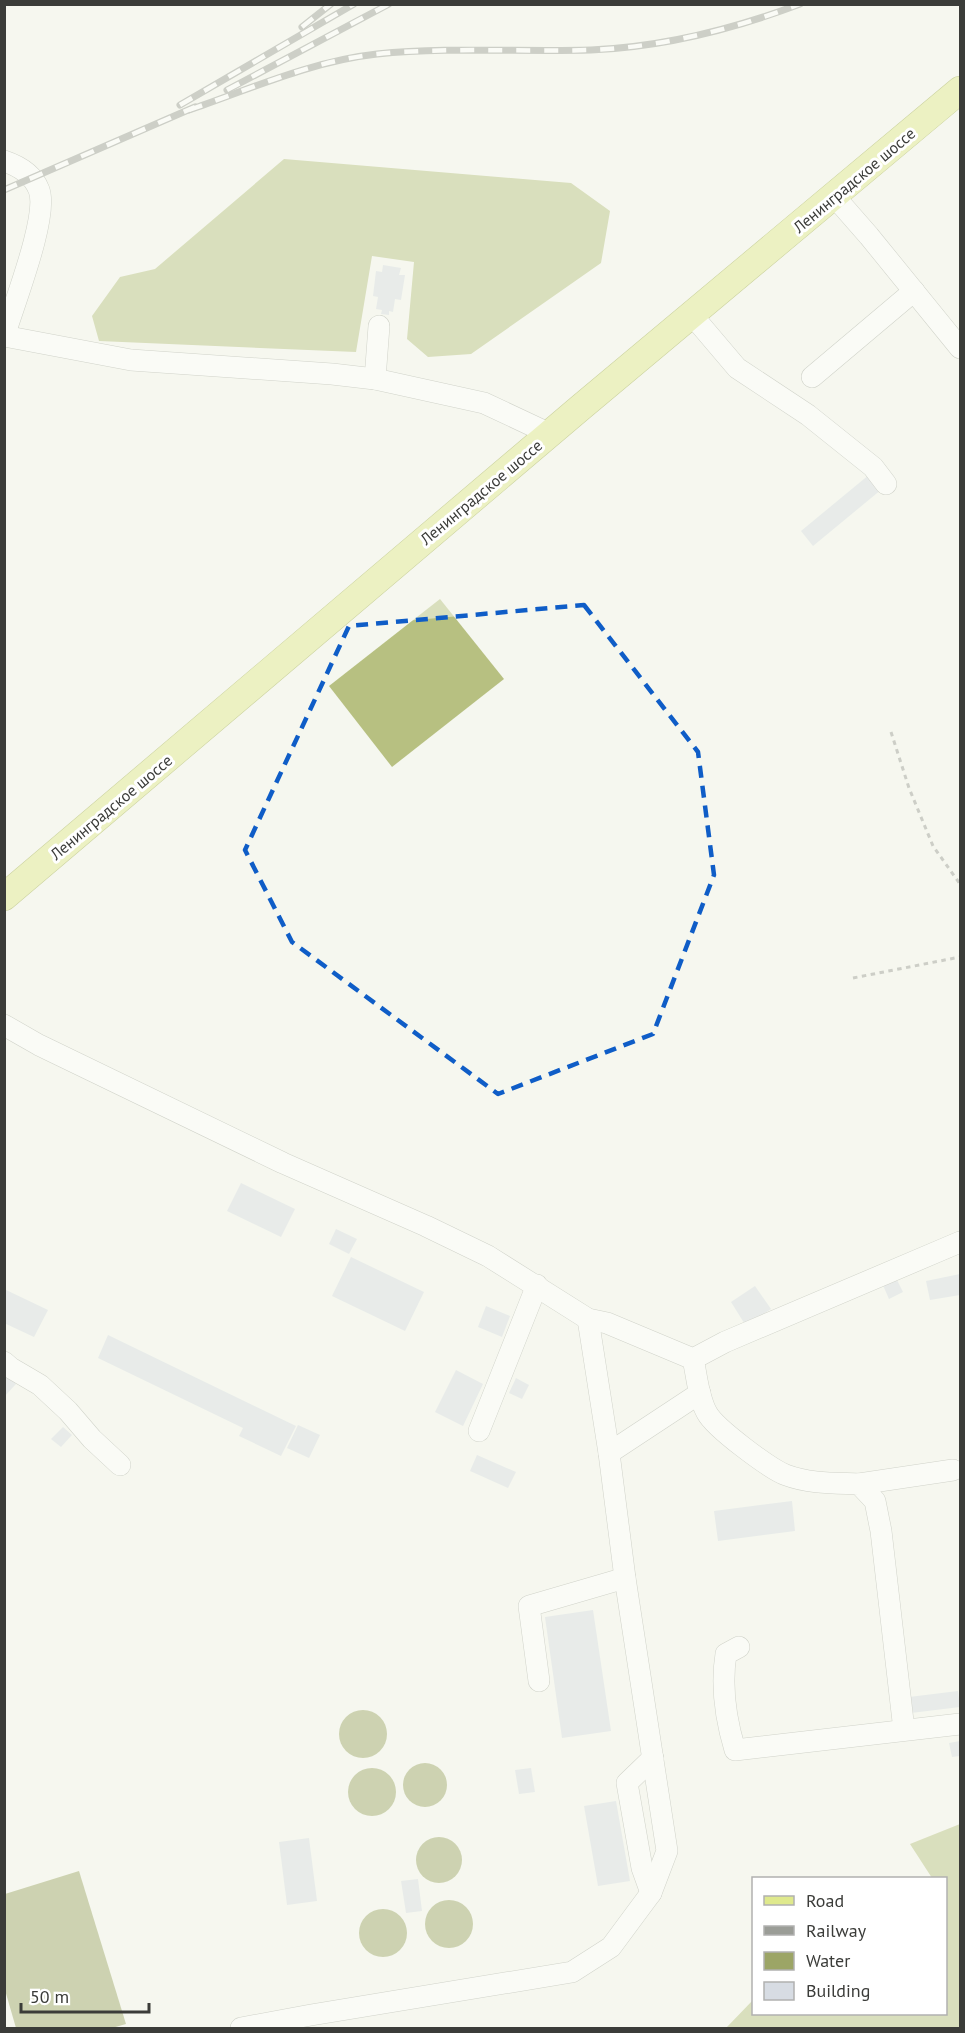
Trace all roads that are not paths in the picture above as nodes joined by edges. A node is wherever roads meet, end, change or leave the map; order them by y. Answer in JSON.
{"nodes":[{"id":1,"x":960,"y":90,"type":"edge"},
{"id":2,"x":4,"y":161,"type":"edge"},
{"id":3,"x":834,"y":196,"type":"junction"},
{"id":4,"x":914,"y":291,"type":"junction"},
{"id":5,"x":692,"y":315,"type":"junction"},
{"id":6,"x":379,"y":326,"type":"dead end"},
{"id":7,"x":5,"y":336,"type":"edge"},
{"id":8,"x":960,"y":348,"type":"edge"},
{"id":9,"x":812,"y":377,"type":"dead end"},
{"id":10,"x":375,"y":379,"type":"junction"},
{"id":11,"x":550,"y":434,"type":"junction"},
{"id":12,"x":886,"y":484,"type":"dead end"},
{"id":13,"x":4,"y":897,"type":"edge"},
{"id":14,"x":4,"y":1025,"type":"edge"},
{"id":15,"x":960,"y":1242,"type":"edge"},
{"id":16,"x":537,"y":1286,"type":"junction"},
{"id":17,"x":588,"y":1318,"type":"junction"},
{"id":18,"x":693,"y":1359,"type":"junction"},
{"id":19,"x":4,"y":1362,"type":"edge"},
{"id":20,"x":700,"y":1393,"type":"junction"},
{"id":21,"x":479,"y":1431,"type":"dead end"},
{"id":22,"x":609,"y":1453,"type":"junction"},
{"id":23,"x":120,"y":1465,"type":"dead end"},
{"id":24,"x":953,"y":1470,"type":"dead end"},
{"id":25,"x":859,"y":1484,"type":"junction"},
{"id":26,"x":625,"y":1578,"type":"junction"},
{"id":27,"x":740,"y":1647,"type":"dead end"},
{"id":28,"x":539,"y":1681,"type":"dead end"},
{"id":29,"x":960,"y":1724,"type":"edge"},
{"id":30,"x":904,"y":1730,"type":"junction"},
{"id":31,"x":653,"y":1758,"type":"junction"},
{"id":32,"x":651,"y":1893,"type":"junction"},
{"id":33,"x":241,"y":2028,"type":"edge"}],
"edges":[{"from":1,"to":3,"type":"main road","name":"Ленинградское шоссе"},
{"from":2,"to":7,"type":"street"},
{"from":3,"to":4,"type":"street"},
{"from":3,"to":5,"type":"main road","name":"Ленинградское шоссе"},
{"from":4,"to":8,"type":"street"},
{"from":4,"to":9,"type":"street"},
{"from":5,"to":11,"type":"main road","name":"Ленинградское шоссе"},
{"from":5,"to":12,"type":"street"},
{"from":6,"to":10,"type":"street"},
{"from":7,"to":10,"type":"street"},
{"from":10,"to":11,"type":"street"},
{"from":11,"to":13,"type":"main road","name":"Ленинградское шоссе"},
{"from":14,"to":16,"type":"street"},
{"from":15,"to":18,"type":"street"},
{"from":16,"to":17,"type":"street"},
{"from":16,"to":21,"type":"street"},
{"from":17,"to":18,"type":"street"},
{"from":17,"to":22,"type":"street"},
{"from":18,"to":20,"type":"street"},
{"from":19,"to":23,"type":"street"},
{"from":20,"to":22,"type":"street"},
{"from":20,"to":25,"type":"street"},
{"from":22,"to":26,"type":"street"},
{"from":24,"to":25,"type":"street"},
{"from":25,"to":30,"type":"street"},
{"from":26,"to":28,"type":"street"},
{"from":26,"to":31,"type":"street"},
{"from":27,"to":30,"type":"street"},
{"from":29,"to":30,"type":"street"},
{"from":31,"to":32,"type":"street"},
{"from":31,"to":32,"type":"street"},
{"from":32,"to":33,"type":"street"}]}
